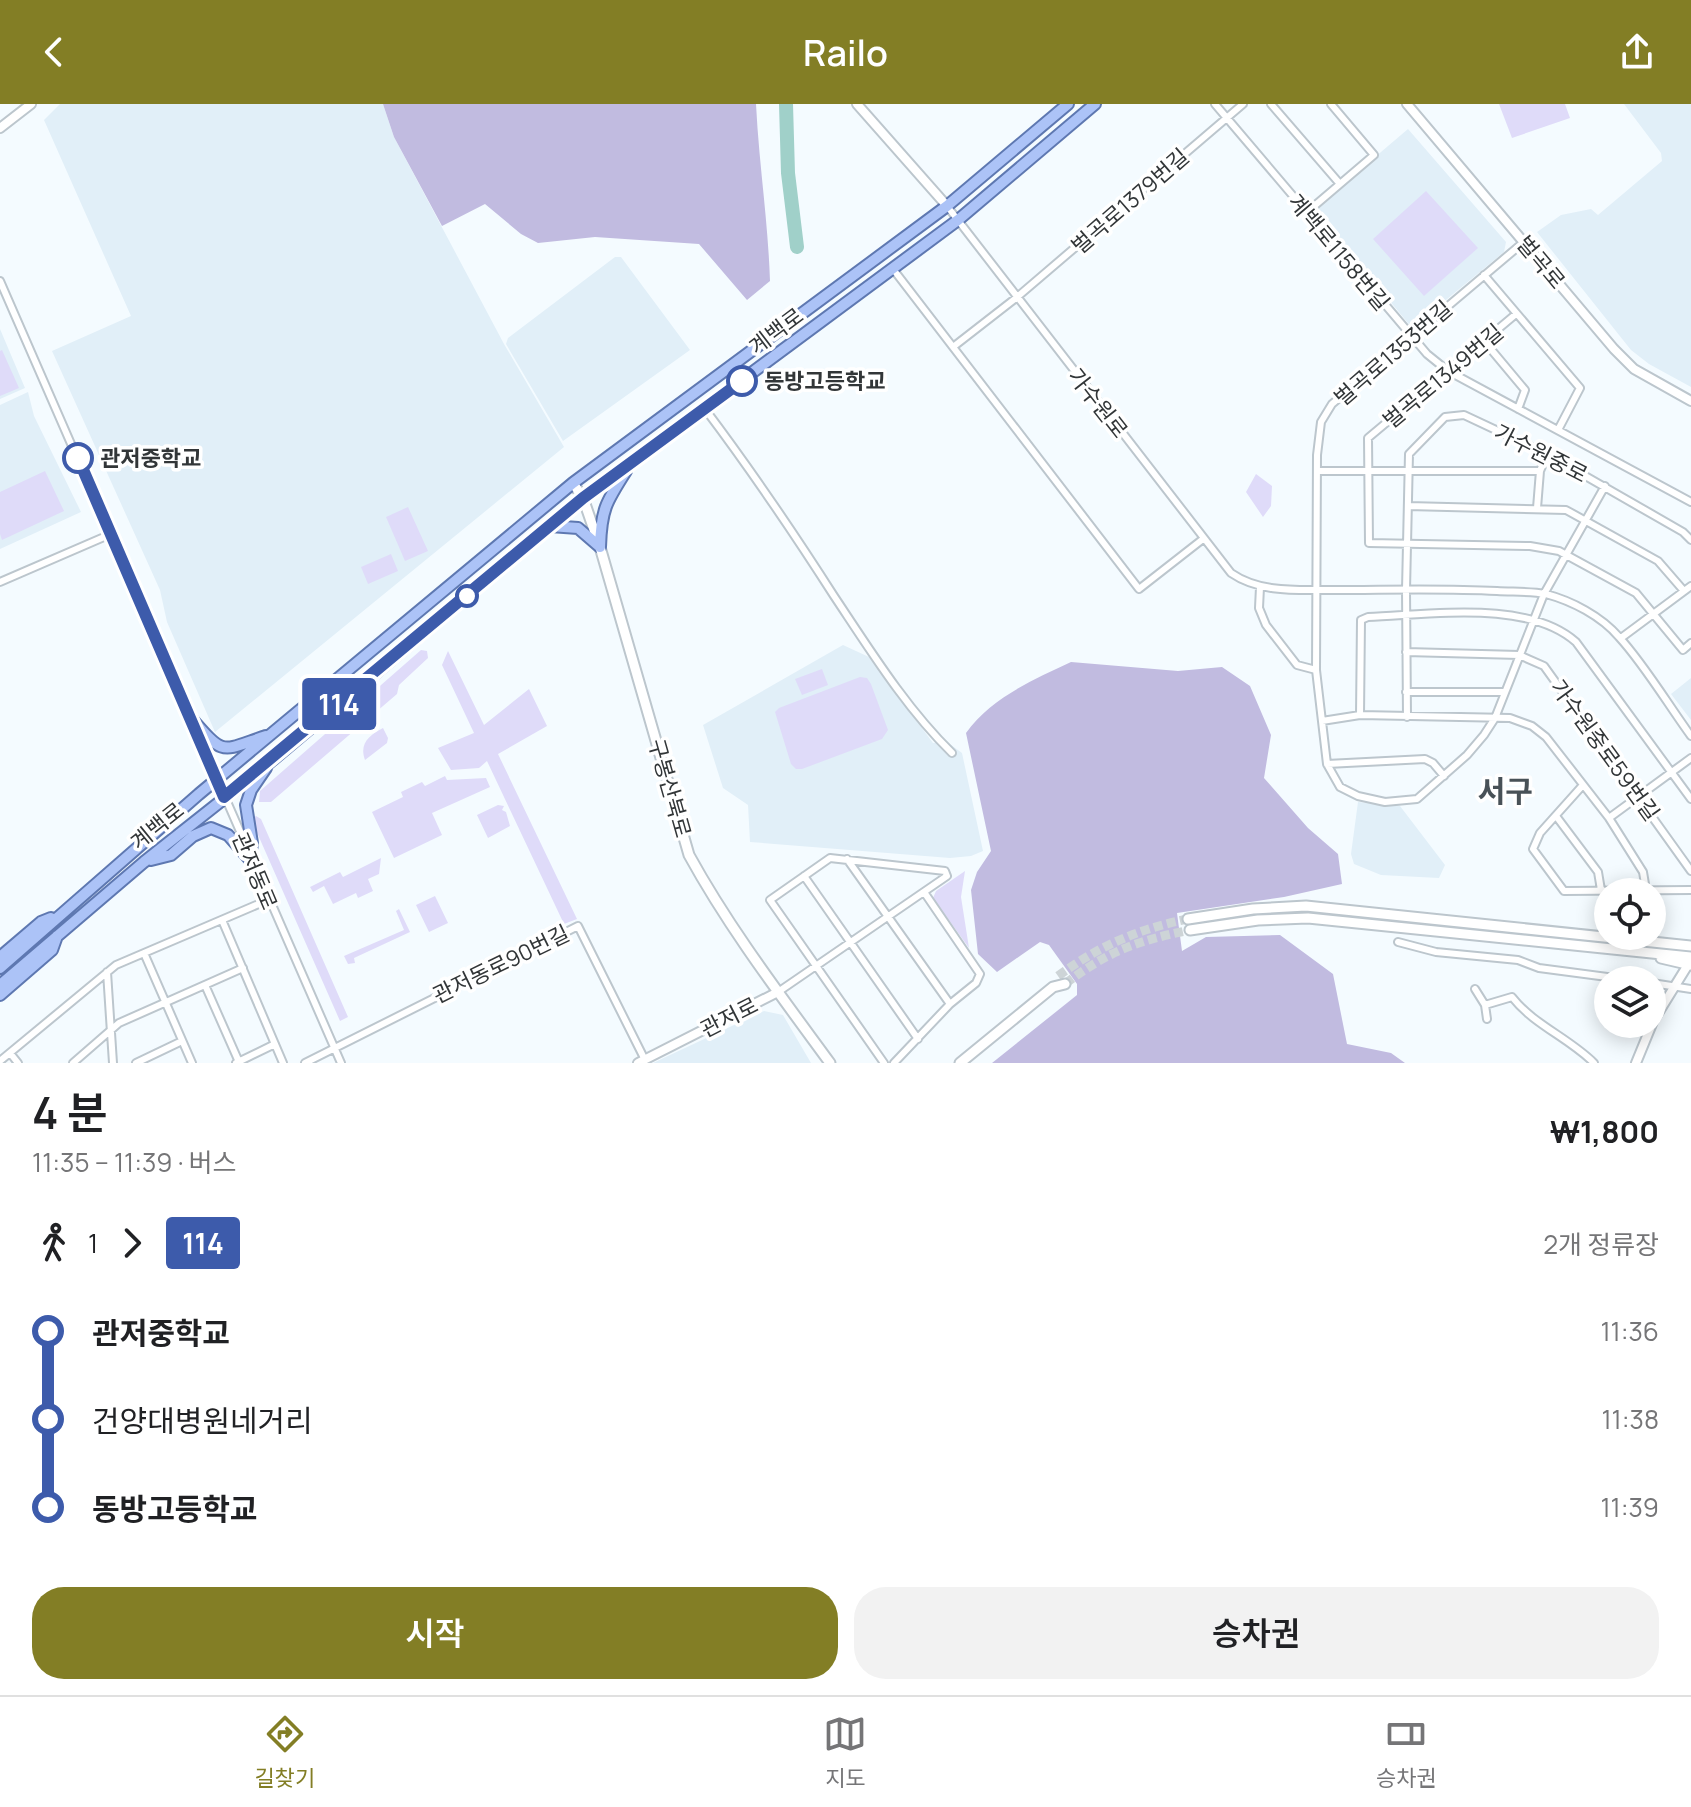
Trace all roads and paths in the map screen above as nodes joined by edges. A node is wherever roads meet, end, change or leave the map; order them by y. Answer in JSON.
{"nodes":[{"id":1,"x":31,"y":104,"type":"edge"},
{"id":2,"x":857,"y":104,"type":"edge"},
{"id":3,"x":1068,"y":104,"type":"edge"},
{"id":4,"x":1095,"y":104,"type":"edge"},
{"id":5,"x":1215,"y":104,"type":"edge"},
{"id":6,"x":1243,"y":104,"type":"edge"},
{"id":7,"x":1271,"y":104,"type":"edge"},
{"id":8,"x":1331,"y":104,"type":"edge"},
{"id":9,"x":1407,"y":104,"type":"edge"},
{"id":10,"x":1226,"y":118,"type":"junction"},
{"id":11,"x":0,"y":128,"type":"edge"},
{"id":12,"x":1340,"y":184,"type":"junction"},
{"id":13,"x":947,"y":206,"type":"junction"},
{"id":14,"x":1306,"y":213,"type":"junction"},
{"id":15,"x":958,"y":220,"type":"junction"},
{"id":16,"x":1525,"y":241,"type":"junction"},
{"id":17,"x":893,"y":269,"type":"junction"},
{"id":18,"x":1484,"y":275,"type":"junction"},
{"id":19,"x":0,"y":281,"type":"edge"},
{"id":20,"x":1016,"y":298,"type":"junction"},
{"id":21,"x":1516,"y":314,"type":"junction"},
{"id":22,"x":1410,"y":337,"type":"junction"},
{"id":23,"x":1484,"y":341,"type":"junction"},
{"id":24,"x":953,"y":347,"type":"junction"},
{"id":25,"x":1448,"y":371,"type":"junction"},
{"id":26,"x":1691,"y":401,"type":"edge"},
{"id":27,"x":705,"y":409,"type":"junction"},
{"id":28,"x":1518,"y":409,"type":"junction"},
{"id":29,"x":1558,"y":430,"type":"junction"},
{"id":30,"x":1547,"y":454,"type":"junction"},
{"id":31,"x":630,"y":464,"type":"junction"},
{"id":32,"x":1318,"y":471,"type":"junction"},
{"id":33,"x":1368,"y":471,"type":"junction"},
{"id":34,"x":1408,"y":471,"type":"junction"},
{"id":35,"x":1540,"y":471,"type":"junction"},
{"id":36,"x":573,"y":483,"type":"junction"},
{"id":37,"x":1605,"y":486,"type":"junction"},
{"id":38,"x":583,"y":498,"type":"junction"},
{"id":39,"x":1691,"y":502,"type":"edge"},
{"id":40,"x":1408,"y":506,"type":"junction"},
{"id":41,"x":1537,"y":508,"type":"junction"},
{"id":42,"x":1586,"y":522,"type":"junction"},
{"id":43,"x":550,"y":526,"type":"junction"},
{"id":44,"x":111,"y":534,"type":"junction"},
{"id":45,"x":1203,"y":539,"type":"junction"},
{"id":46,"x":1691,"y":540,"type":"edge"},
{"id":47,"x":1407,"y":543,"type":"junction"},
{"id":48,"x":600,"y":547,"type":"junction"},
{"id":49,"x":1567,"y":554,"type":"junction"},
{"id":50,"x":0,"y":582,"type":"edge"},
{"id":51,"x":1260,"y":587,"type":"junction"},
{"id":52,"x":1688,"y":589,"type":"edge"},
{"id":53,"x":1315,"y":590,"type":"junction"},
{"id":54,"x":1406,"y":590,"type":"junction"},
{"id":55,"x":1544,"y":594,"type":"junction"},
{"id":56,"x":1653,"y":613,"type":"junction"},
{"id":57,"x":1407,"y":616,"type":"junction"},
{"id":58,"x":1532,"y":619,"type":"junction"},
{"id":59,"x":1621,"y":638,"type":"junction"},
{"id":60,"x":1691,"y":643,"type":"edge"},
{"id":61,"x":1406,"y":652,"type":"junction"},
{"id":62,"x":1519,"y":655,"type":"junction"},
{"id":63,"x":1316,"y":670,"type":"junction"},
{"id":64,"x":1406,"y":692,"type":"junction"},
{"id":65,"x":1505,"y":692,"type":"junction"},
{"id":66,"x":1360,"y":715,"type":"junction"},
{"id":67,"x":1407,"y":717,"type":"junction"},
{"id":68,"x":1495,"y":718,"type":"junction"},
{"id":69,"x":192,"y":719,"type":"junction"},
{"id":70,"x":1322,"y":721,"type":"junction"},
{"id":71,"x":271,"y":734,"type":"junction"},
{"id":72,"x":1691,"y":736,"type":"edge"},
{"id":73,"x":952,"y":753,"type":"dead end"},
{"id":74,"x":1691,"y":758,"type":"edge"},
{"id":75,"x":269,"y":763,"type":"junction"},
{"id":76,"x":1327,"y":764,"type":"junction"},
{"id":77,"x":1671,"y":772,"type":"junction"},
{"id":78,"x":1444,"y":776,"type":"junction"},
{"id":79,"x":217,"y":779,"type":"junction"},
{"id":80,"x":1583,"y":785,"type":"junction"},
{"id":81,"x":1639,"y":796,"type":"junction"},
{"id":82,"x":224,"y":797,"type":"junction"},
{"id":83,"x":1691,"y":799,"type":"edge"},
{"id":84,"x":1556,"y":816,"type":"junction"},
{"id":85,"x":1609,"y":818,"type":"junction"},
{"id":86,"x":847,"y":859,"type":"junction"},
{"id":87,"x":250,"y":860,"type":"junction"},
{"id":88,"x":144,"y":862,"type":"junction"},
{"id":89,"x":1691,"y":871,"type":"edge"},
{"id":90,"x":804,"y":876,"type":"junction"},
{"id":91,"x":1599,"y":878,"type":"edge"},
{"id":92,"x":1644,"y":878,"type":"edge"},
{"id":93,"x":1594,"y":890,"type":"edge"},
{"id":94,"x":1666,"y":890,"type":"edge"},
{"id":95,"x":1691,"y":890,"type":"edge"},
{"id":96,"x":924,"y":892,"type":"junction"},
{"id":97,"x":268,"y":900,"type":"junction"},
{"id":98,"x":60,"y":915,"type":"junction"},
{"id":99,"x":888,"y":917,"type":"junction"},
{"id":100,"x":1188,"y":919,"type":"tunnel mouth"},
{"id":101,"x":222,"y":920,"type":"junction"},
{"id":102,"x":1190,"y":930,"type":"tunnel mouth"},
{"id":103,"x":57,"y":935,"type":"junction"},
{"id":104,"x":1594,"y":936,"type":"edge"},
{"id":105,"x":1691,"y":939,"type":"edge"},
{"id":106,"x":1666,"y":940,"type":"edge"},
{"id":107,"x":1398,"y":942,"type":"dead end"},
{"id":108,"x":1666,"y":943,"type":"edge"},
{"id":109,"x":851,"y":944,"type":"junction"},
{"id":110,"x":1691,"y":946,"type":"edge"},
{"id":111,"x":1634,"y":951,"type":"junction"},
{"id":112,"x":144,"y":953,"type":"junction"},
{"id":113,"x":0,"y":957,"type":"edge"},
{"id":114,"x":1691,"y":957,"type":"edge"},
{"id":115,"x":1689,"y":966,"type":"edge"},
{"id":116,"x":818,"y":967,"type":"junction"},
{"id":117,"x":0,"y":968,"type":"edge"},
{"id":118,"x":243,"y":968,"type":"junction"},
{"id":119,"x":107,"y":972,"type":"junction"},
{"id":120,"x":1594,"y":975,"type":"edge"},
{"id":121,"x":1062,"y":980,"type":"tunnel mouth"},
{"id":122,"x":0,"y":985,"type":"edge"},
{"id":123,"x":205,"y":985,"type":"junction"},
{"id":124,"x":1666,"y":985,"type":"edge"},
{"id":125,"x":1675,"y":986,"type":"junction"},
{"id":126,"x":1475,"y":989,"type":"dead end"},
{"id":127,"x":1691,"y":989,"type":"edge"},
{"id":128,"x":778,"y":992,"type":"junction"},
{"id":129,"x":0,"y":995,"type":"edge"},
{"id":130,"x":1666,"y":1001,"type":"edge"},
{"id":131,"x":166,"y":1002,"type":"junction"},
{"id":132,"x":950,"y":1004,"type":"junction"},
{"id":133,"x":1485,"y":1005,"type":"junction"},
{"id":134,"x":1487,"y":1019,"type":"dead end"},
{"id":135,"x":111,"y":1032,"type":"junction"},
{"id":136,"x":1646,"y":1038,"type":"edge"},
{"id":137,"x":918,"y":1039,"type":"junction"},
{"id":138,"x":182,"y":1041,"type":"junction"},
{"id":139,"x":275,"y":1044,"type":"junction"},
{"id":140,"x":334,"y":1048,"type":"junction"},
{"id":141,"x":10,"y":1053,"type":"junction"},
{"id":142,"x":0,"y":1061,"type":"edge"},
{"id":143,"x":641,"y":1061,"type":"edge"},
{"id":144,"x":237,"y":1062,"type":"edge"},
{"id":145,"x":18,"y":1063,"type":"edge"},
{"id":146,"x":73,"y":1063,"type":"edge"},
{"id":147,"x":113,"y":1063,"type":"edge"},
{"id":148,"x":136,"y":1063,"type":"edge"},
{"id":149,"x":192,"y":1063,"type":"edge"},
{"id":150,"x":283,"y":1063,"type":"edge"},
{"id":151,"x":305,"y":1063,"type":"edge"},
{"id":152,"x":341,"y":1063,"type":"edge"},
{"id":153,"x":830,"y":1063,"type":"edge"},
{"id":154,"x":884,"y":1063,"type":"edge"},
{"id":155,"x":894,"y":1063,"type":"edge"},
{"id":156,"x":960,"y":1063,"type":"edge"},
{"id":157,"x":1594,"y":1063,"type":"edge"},
{"id":158,"x":1636,"y":1063,"type":"edge"}],
"edges":[{"from":1,"to":11,"type":"street"},
{"from":2,"to":13,"type":"street"},
{"from":3,"to":13,"type":"main road","name":"계백로"},
{"from":4,"to":15,"type":"main road","name":"계백로"},
{"from":5,"to":10,"type":"street","name":"계백로1158번길"},
{"from":6,"to":10,"type":"street","name":"벌곡로1379번길"},
{"from":7,"to":12,"type":"street"},
{"from":8,"to":12,"type":"street"},
{"from":9,"to":16,"type":"street","name":"벌곡로"},
{"from":10,"to":14,"type":"street","name":"계백로1158번길"},
{"from":10,"to":20,"type":"street","name":"벌곡로1379번길"},
{"from":12,"to":14,"type":"street"},
{"from":13,"to":15,"type":"street","name":"가수원로"},
{"from":13,"to":36,"type":"main road","name":"계백로"},
{"from":14,"to":22,"type":"street","name":"계백로1158번길"},
{"from":15,"to":17,"type":"main road","name":"계백로"},
{"from":15,"to":20,"type":"street","name":"가수원로"},
{"from":16,"to":18,"type":"street","name":"벌곡로1353번길"},
{"from":16,"to":26,"type":"street","name":"벌곡로"},
{"from":17,"to":24,"type":"street"},
{"from":17,"to":27,"type":"main road","name":"계백로"},
{"from":18,"to":21,"type":"street"},
{"from":18,"to":22,"type":"street","name":"벌곡로1353번길"},
{"from":19,"to":44,"type":"street","name":"관저동로"},
{"from":20,"to":24,"type":"street","name":"벌곡로1379번길"},
{"from":20,"to":45,"type":"street","name":"가수원로"},
{"from":21,"to":23,"type":"street","name":"벌곡로1349번길"},
{"from":21,"to":29,"type":"street"},
{"from":22,"to":25,"type":"street","name":"계백로1158번길"},
{"from":22,"to":32,"type":"street","name":"벌곡로1353번길"},
{"from":23,"to":25,"type":"street","name":"벌곡로1349번길"},
{"from":23,"to":28,"type":"street"},
{"from":24,"to":45,"type":"street"},
{"from":25,"to":28,"type":"street","name":"계백로1158번길"},
{"from":25,"to":33,"type":"street","name":"벌곡로1349번길"},
{"from":27,"to":31,"type":"main road","name":"계백로"},
{"from":27,"to":73,"type":"street"},
{"from":28,"to":29,"type":"street","name":"계백로1158번길"},
{"from":29,"to":39,"type":"street","name":"계백로1158번길"},
{"from":30,"to":34,"type":"street","name":"가수원중로"},
{"from":30,"to":35,"type":"street"},
{"from":30,"to":37,"type":"street","name":"가수원중로"},
{"from":31,"to":38,"type":"main road","name":"계백로"},
{"from":31,"to":48,"type":"main road"},
{"from":32,"to":33,"type":"street","name":"가수원중로"},
{"from":32,"to":53,"type":"street","name":"벌곡로1353번길"},
{"from":33,"to":34,"type":"street","name":"가수원중로"},
{"from":33,"to":47,"type":"street","name":"벌곡로1349번길"},
{"from":34,"to":35,"type":"street","name":"가수원중로"},
{"from":34,"to":40,"type":"street","name":"가수원중로"},
{"from":35,"to":41,"type":"street"},
{"from":36,"to":38,"type":"main road","name":"구봉산북로"},
{"from":36,"to":71,"type":"main road","name":"계백로"},
{"from":37,"to":42,"type":"street"},
{"from":37,"to":46,"type":"street","name":"가수원중로"},
{"from":38,"to":43,"type":"main road","name":"계백로"},
{"from":38,"to":48,"type":"main road","name":"구봉산북로"},
{"from":40,"to":41,"type":"street"},
{"from":40,"to":47,"type":"street","name":"가수원중로"},
{"from":41,"to":42,"type":"street"},
{"from":42,"to":49,"type":"street"},
{"from":42,"to":52,"type":"street"},
{"from":43,"to":48,"type":"main road"},
{"from":43,"to":75,"type":"main road","name":"계백로"},
{"from":44,"to":50,"type":"street"},
{"from":44,"to":69,"type":"street","name":"관저동로"},
{"from":45,"to":51,"type":"street","name":"가수원로"},
{"from":47,"to":49,"type":"street"},
{"from":47,"to":54,"type":"street","name":"가수원중로"},
{"from":48,"to":128,"type":"main road","name":"구봉산북로"},
{"from":49,"to":55,"type":"street"},
{"from":49,"to":56,"type":"street"},
{"from":51,"to":53,"type":"street","name":"가수원로"},
{"from":51,"to":63,"type":"street"},
{"from":52,"to":56,"type":"street"},
{"from":53,"to":54,"type":"street","name":"가수원로"},
{"from":53,"to":63,"type":"street","name":"벌곡로1353번길"},
{"from":54,"to":55,"type":"street","name":"가수원로"},
{"from":54,"to":57,"type":"street","name":"가수원중로"},
{"from":55,"to":58,"type":"street"},
{"from":55,"to":59,"type":"street","name":"가수원로"},
{"from":56,"to":59,"type":"street"},
{"from":56,"to":60,"type":"street"},
{"from":57,"to":58,"type":"street"},
{"from":57,"to":61,"type":"street","name":"가수원중로"},
{"from":57,"to":66,"type":"street"},
{"from":58,"to":62,"type":"street"},
{"from":58,"to":77,"type":"street"},
{"from":59,"to":72,"type":"street","name":"가수원로"},
{"from":61,"to":62,"type":"street"},
{"from":61,"to":64,"type":"street","name":"가수원중로"},
{"from":62,"to":65,"type":"street"},
{"from":62,"to":81,"type":"street","name":"가수원중로59번길"},
{"from":63,"to":70,"type":"street","name":"벌곡로1353번길"},
{"from":64,"to":65,"type":"street"},
{"from":64,"to":67,"type":"street","name":"가수원중로"},
{"from":65,"to":68,"type":"street"},
{"from":66,"to":67,"type":"street"},
{"from":66,"to":70,"type":"street"},
{"from":67,"to":68,"type":"street"},
{"from":68,"to":78,"type":"street"},
{"from":68,"to":80,"type":"street"},
{"from":69,"to":71,"type":"main road"},
{"from":69,"to":79,"type":"street","name":"관저동로"},
{"from":70,"to":76,"type":"street","name":"벌곡로1353번길"},
{"from":71,"to":79,"type":"main road","name":"계백로"},
{"from":74,"to":77,"type":"street"},
{"from":75,"to":82,"type":"main road","name":"계백로"},
{"from":75,"to":87,"type":"main road"},
{"from":76,"to":78,"type":"street"},
{"from":76,"to":78,"type":"street"},
{"from":77,"to":81,"type":"street"},
{"from":77,"to":83,"type":"street"},
{"from":79,"to":82,"type":"street","name":"관저동로"},
{"from":79,"to":98,"type":"main road","name":"계백로"},
{"from":80,"to":84,"type":"street"},
{"from":80,"to":85,"type":"street"},
{"from":81,"to":85,"type":"street"},
{"from":81,"to":89,"type":"street","name":"가수원중로59번길"},
{"from":82,"to":87,"type":"street","name":"관저동로"},
{"from":82,"to":88,"type":"main road","name":"계백로"},
{"from":84,"to":91,"type":"street"},
{"from":84,"to":93,"type":"street"},
{"from":85,"to":92,"type":"street"},
{"from":86,"to":90,"type":"street"},
{"from":86,"to":96,"type":"street"},
{"from":86,"to":99,"type":"street"},
{"from":87,"to":88,"type":"main road"},
{"from":87,"to":97,"type":"street","name":"관저동로"},
{"from":88,"to":103,"type":"main road","name":"계백로"},
{"from":90,"to":109,"type":"street"},
{"from":90,"to":116,"type":"street"},
{"from":94,"to":95,"type":"street"},
{"from":96,"to":99,"type":"street"},
{"from":96,"to":132,"type":"street"},
{"from":97,"to":101,"type":"street"},
{"from":97,"to":140,"type":"street","name":"관저동로"},
{"from":98,"to":113,"type":"main road"},
{"from":98,"to":117,"type":"main road","name":"계백로"},
{"from":99,"to":109,"type":"street"},
{"from":99,"to":132,"type":"street"},
{"from":100,"to":104,"type":"main road"},
{"from":101,"to":112,"type":"street"},
{"from":101,"to":118,"type":"street"},
{"from":102,"to":111,"type":"main road"},
{"from":103,"to":122,"type":"main road","name":"계백로"},
{"from":103,"to":129,"type":"main road"},
{"from":105,"to":106,"type":"main road"},
{"from":107,"to":120,"type":"street"},
{"from":108,"to":110,"type":"main road"},
{"from":109,"to":116,"type":"street"},
{"from":109,"to":137,"type":"street"},
{"from":111,"to":114,"type":"main road"},
{"from":111,"to":115,"type":"main road"},
{"from":112,"to":119,"type":"street"},
{"from":112,"to":131,"type":"street"},
{"from":115,"to":125,"type":"street"},
{"from":116,"to":128,"type":"street"},
{"from":116,"to":154,"type":"street"},
{"from":118,"to":123,"type":"street"},
{"from":118,"to":139,"type":"street"},
{"from":119,"to":135,"type":"street"},
{"from":119,"to":141,"type":"street"},
{"from":121,"to":156,"type":"main road"},
{"from":123,"to":131,"type":"street"},
{"from":123,"to":144,"type":"street"},
{"from":124,"to":125,"type":"street"},
{"from":125,"to":127,"type":"street"},
{"from":125,"to":130,"type":"street"},
{"from":126,"to":133,"type":"street"},
{"from":128,"to":143,"type":"street","name":"관저로"},
{"from":128,"to":153,"type":"main road","name":"구봉산북로"},
{"from":131,"to":135,"type":"street"},
{"from":131,"to":138,"type":"street"},
{"from":132,"to":137,"type":"street"},
{"from":133,"to":134,"type":"street"},
{"from":133,"to":157,"type":"street"},
{"from":135,"to":146,"type":"street"},
{"from":135,"to":147,"type":"street"},
{"from":136,"to":158,"type":"street"},
{"from":137,"to":155,"type":"street"},
{"from":138,"to":148,"type":"street"},
{"from":138,"to":149,"type":"street"},
{"from":139,"to":144,"type":"street"},
{"from":139,"to":150,"type":"street"},
{"from":140,"to":143,"type":"street","name":"관저동로90번길"},
{"from":140,"to":151,"type":"street"},
{"from":140,"to":152,"type":"street","name":"관저동로"},
{"from":141,"to":142,"type":"street"},
{"from":141,"to":145,"type":"street"}]}
